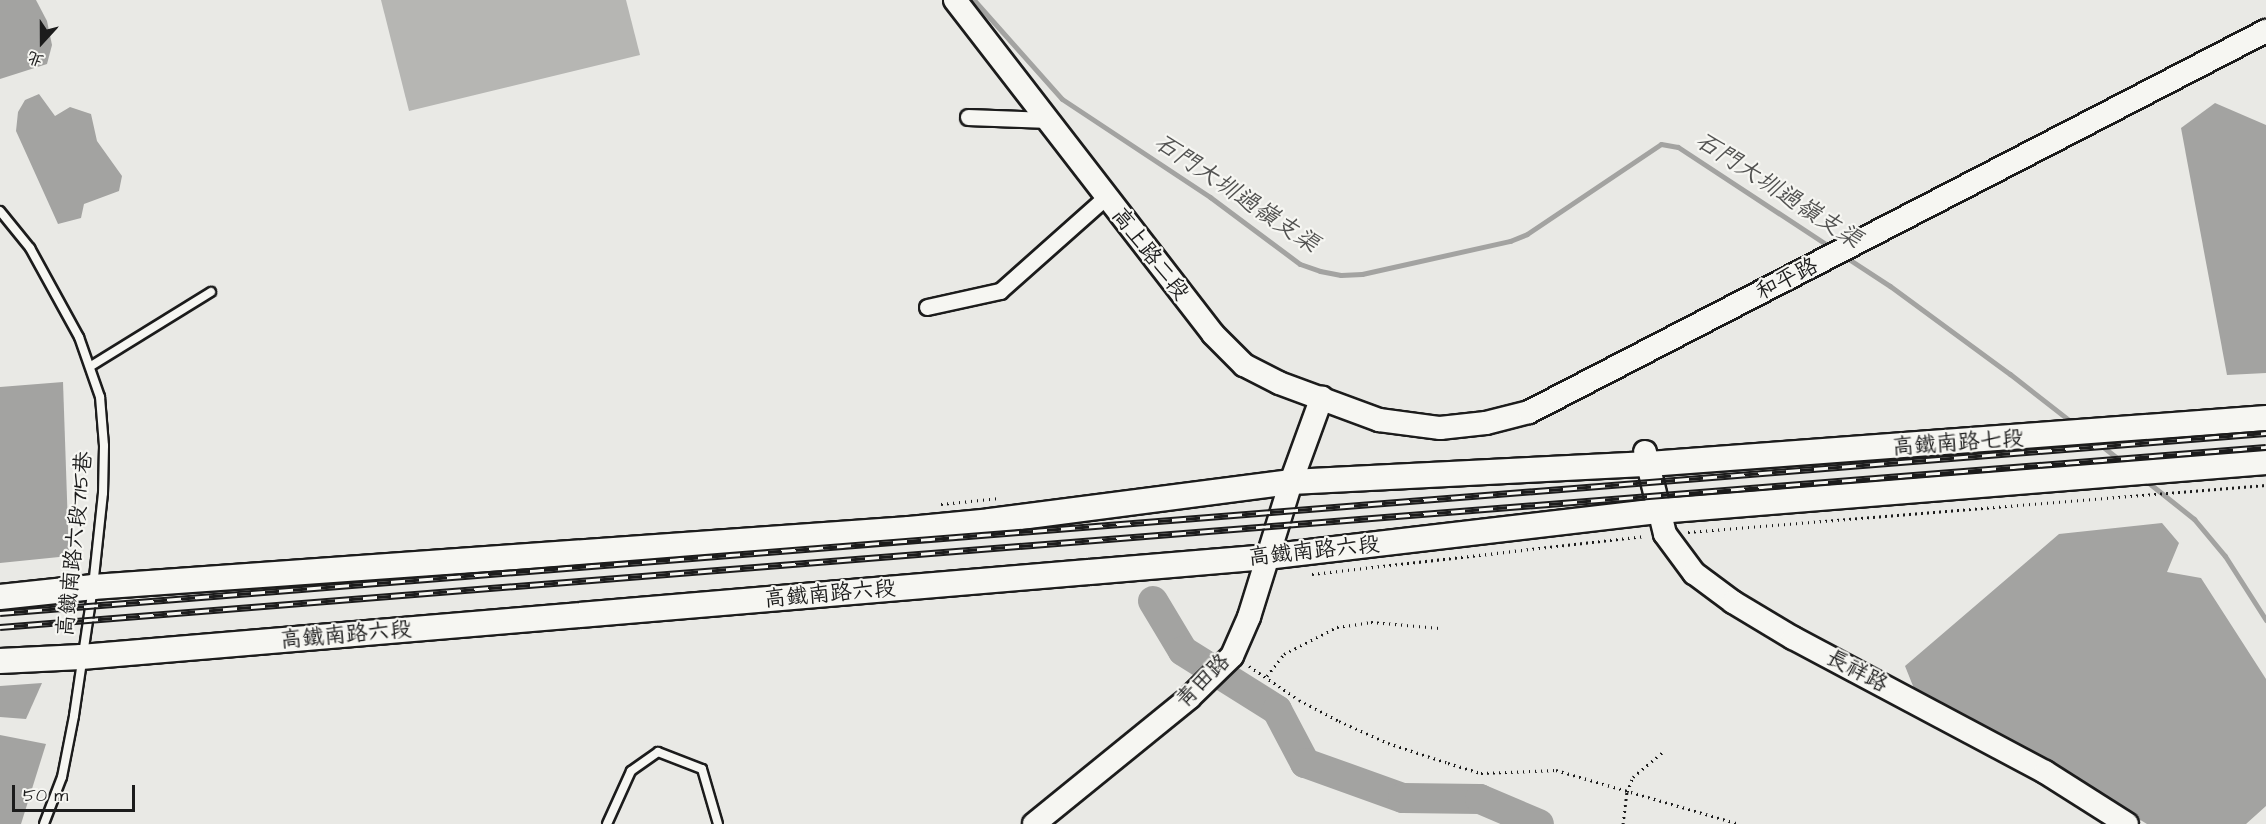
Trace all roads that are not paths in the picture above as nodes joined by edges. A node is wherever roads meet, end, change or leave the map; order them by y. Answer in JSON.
{"nodes":[{"id":1,"x":955,"y":0,"type":"edge"},
{"id":2,"x":2266,"y":31,"type":"edge"},
{"id":3,"x":968,"y":117,"type":"dead end"},
{"id":4,"x":1048,"y":120,"type":"junction"},
{"id":5,"x":1106,"y":197,"type":"junction"},
{"id":6,"x":0,"y":211,"type":"edge"},
{"id":7,"x":211,"y":292,"type":"dead end"},
{"id":8,"x":927,"y":307,"type":"dead end"},
{"id":9,"x":91,"y":366,"type":"junction"},
{"id":10,"x":1322,"y":397,"type":"junction"},
{"id":11,"x":2266,"y":418,"type":"edge"},
{"id":12,"x":1647,"y":458,"type":"junction"},
{"id":13,"x":2266,"y":462,"type":"edge"},
{"id":14,"x":1291,"y":482,"type":"junction"},
{"id":15,"x":1659,"y":511,"type":"junction"},
{"id":16,"x":1266,"y":557,"type":"junction"},
{"id":17,"x":93,"y":587,"type":"junction"},
{"id":18,"x":0,"y":597,"type":"edge"},
{"id":19,"x":81,"y":657,"type":"junction"},
{"id":20,"x":0,"y":661,"type":"edge"},
{"id":21,"x":44,"y":824,"type":"edge"},
{"id":22,"x":606,"y":824,"type":"edge"},
{"id":23,"x":718,"y":824,"type":"edge"},
{"id":24,"x":1034,"y":824,"type":"edge"},
{"id":25,"x":2127,"y":824,"type":"edge"}],
"edges":[{"from":1,"to":4,"type":"street","name":"高上路二段"},
{"from":2,"to":10,"type":"street","name":"和平路"},
{"from":3,"to":4,"type":"street"},
{"from":4,"to":5,"type":"street","name":"高上路二段"},
{"from":5,"to":8,"type":"street"},
{"from":5,"to":10,"type":"street","name":"高上路二段"},
{"from":6,"to":9,"type":"lane","name":"高鐵南路六段715巷"},
{"from":7,"to":9,"type":"lane"},
{"from":9,"to":17,"type":"lane","name":"高鐵南路六段715巷"},
{"from":10,"to":14,"type":"street"},
{"from":11,"to":12,"type":"main road","name":"高鐵南路七段"},
{"from":12,"to":14,"type":"main road"},
{"from":12,"to":15,"type":"street","name":"長祥路"},
{"from":13,"to":15,"type":"main road","name":"高鐵南路七段"},
{"from":14,"to":16,"type":"street","name":"青田路"},
{"from":14,"to":17,"type":"main road"},
{"from":15,"to":16,"type":"main road","name":"高鐵南路六段"},
{"from":15,"to":25,"type":"street","name":"長祥路"},
{"from":16,"to":19,"type":"main road","name":"高鐵南路六段"},
{"from":16,"to":24,"type":"street","name":"青田路"},
{"from":17,"to":18,"type":"main road"},
{"from":17,"to":19,"type":"lane","name":"高鐵南路六段715巷"},
{"from":19,"to":20,"type":"main road","name":"高鐵南路六段"},
{"from":19,"to":21,"type":"lane","name":"高鐵南路六段715巷"},
{"from":22,"to":23,"type":"lane"}]}
